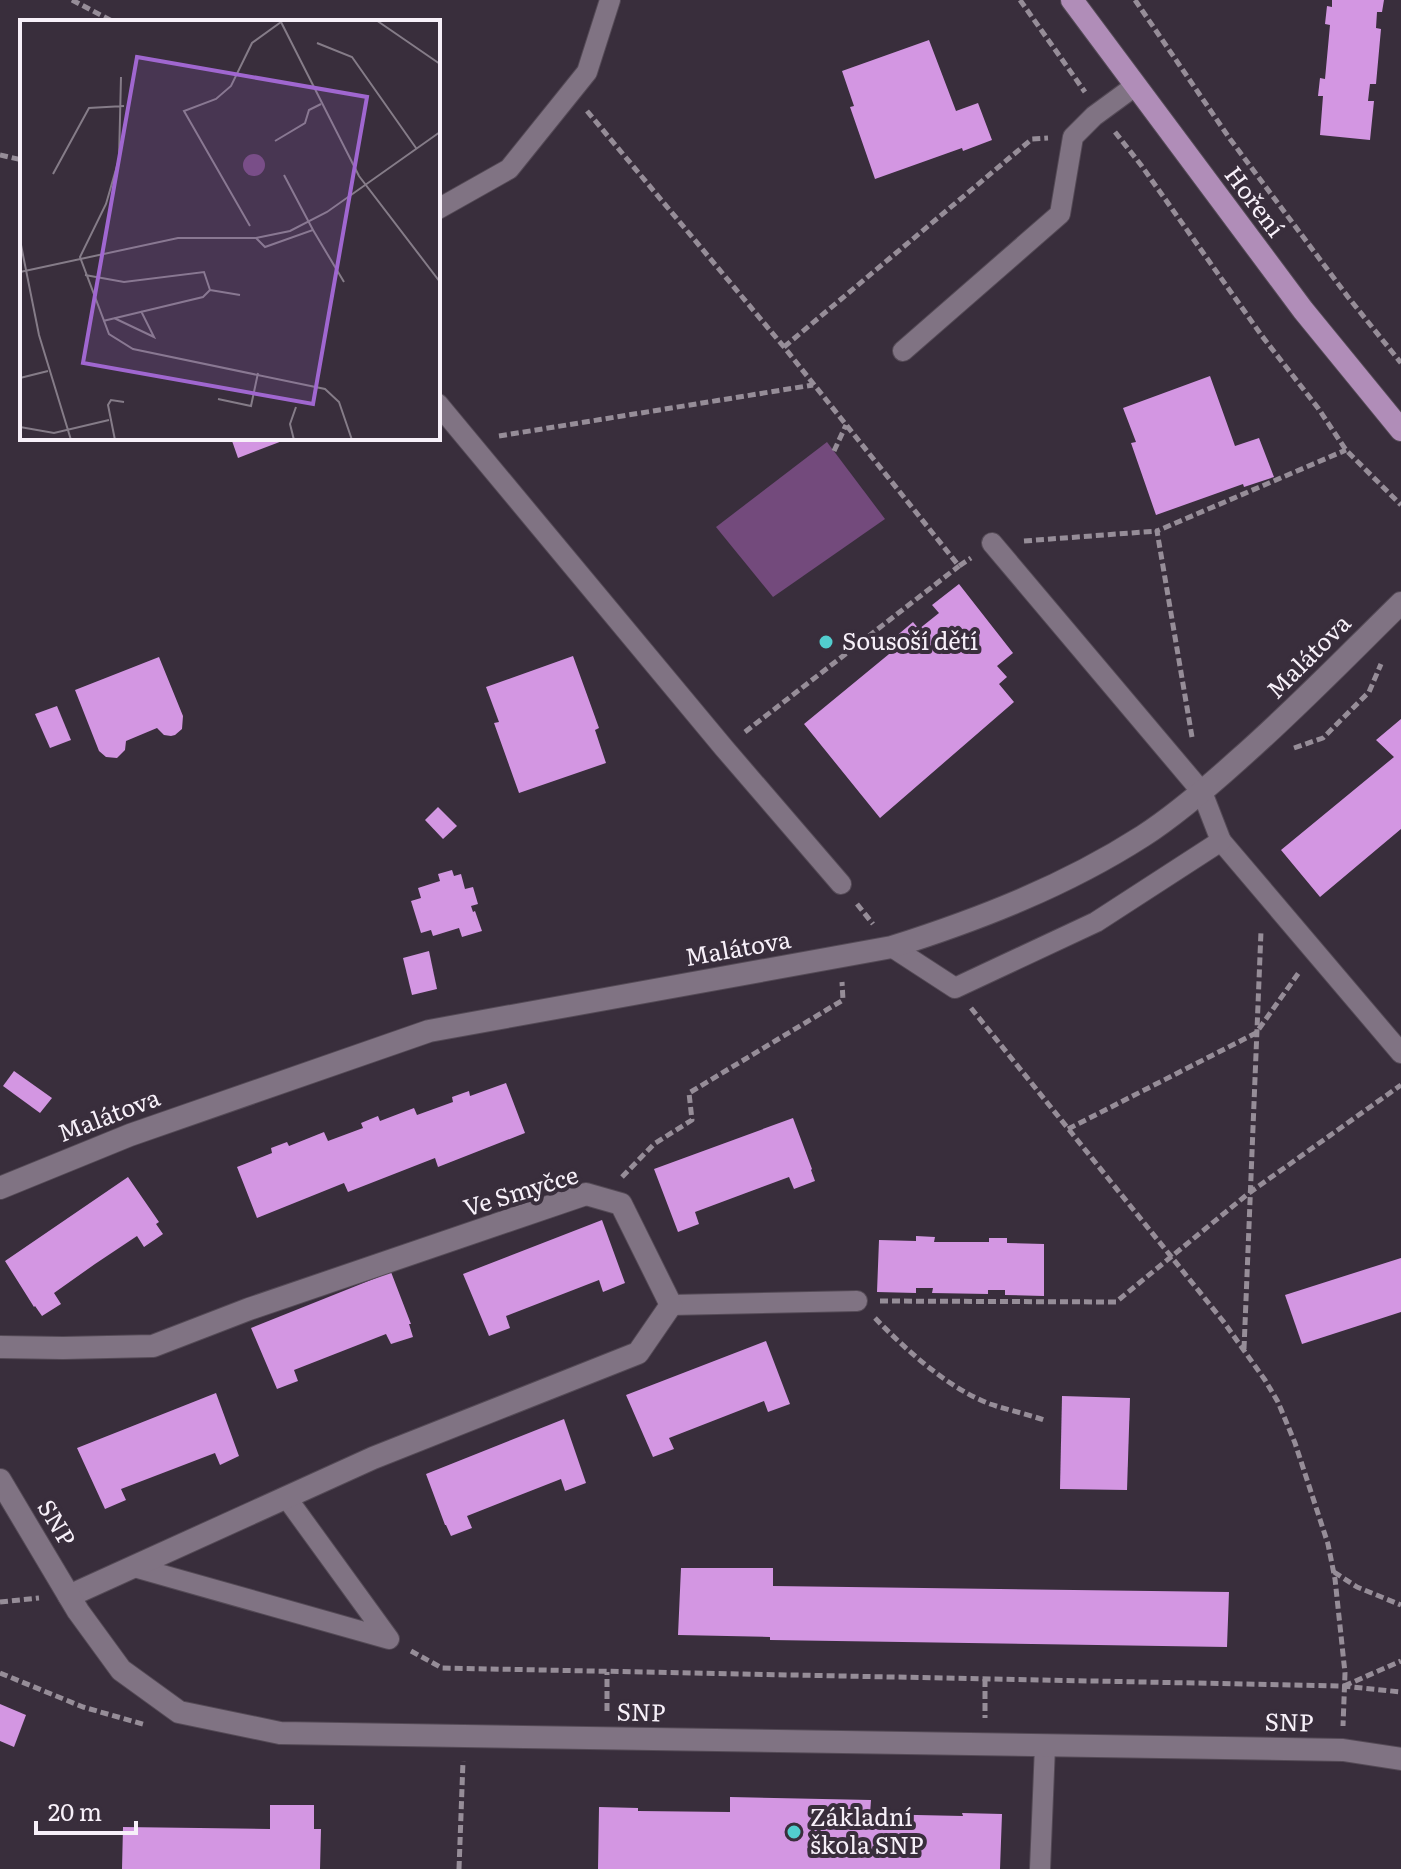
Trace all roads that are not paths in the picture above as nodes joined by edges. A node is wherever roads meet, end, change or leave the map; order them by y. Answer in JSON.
{"nodes":[{"id":1,"x":610,"y":0,"type":"edge"},
{"id":2,"x":1072,"y":0,"type":"edge"},
{"id":3,"x":1135,"y":86,"type":"junction"},
{"id":4,"x":440,"y":208,"type":"edge"},
{"id":5,"x":903,"y":351,"type":"dead end"},
{"id":6,"x":440,"y":406,"type":"edge"},
{"id":7,"x":1401,"y":430,"type":"edge"},
{"id":8,"x":992,"y":543,"type":"road end"},
{"id":9,"x":1401,"y":603,"type":"edge"},
{"id":10,"x":1202,"y":792,"type":"junction"},
{"id":11,"x":1221,"y":841,"type":"junction"},
{"id":12,"x":841,"y":884,"type":"road end"},
{"id":13,"x":892,"y":947,"type":"junction"},
{"id":14,"x":1401,"y":1053,"type":"edge"},
{"id":15,"x":0,"y":1188,"type":"edge"},
{"id":16,"x":857,"y":1301,"type":"road end"},
{"id":17,"x":671,"y":1305,"type":"junction"},
{"id":18,"x":0,"y":1347,"type":"edge"},
{"id":19,"x":0,"y":1480,"type":"edge"},
{"id":20,"x":286,"y":1497,"type":"junction"},
{"id":21,"x":134,"y":1567,"type":"junction"},
{"id":22,"x":69,"y":1596,"type":"junction"},
{"id":23,"x":1045,"y":1746,"type":"junction"},
{"id":24,"x":1401,"y":1759,"type":"edge"},
{"id":25,"x":1040,"y":1869,"type":"edge"}],
"edges":[{"from":1,"to":4,"type":"lane"},
{"from":2,"to":3,"type":"main road","name":"Hoření"},
{"from":3,"to":5,"type":"lane"},
{"from":3,"to":7,"type":"main road","name":"Hoření"},
{"from":6,"to":12,"type":"lane"},
{"from":8,"to":10,"type":"lane"},
{"from":9,"to":10,"type":"street","name":"Malátova"},
{"from":10,"to":11,"type":"lane"},
{"from":10,"to":13,"type":"street","name":"Malátova"},
{"from":11,"to":13,"type":"lane"},
{"from":11,"to":14,"type":"lane"},
{"from":13,"to":15,"type":"street","name":"Malátova"},
{"from":16,"to":17,"type":"lane"},
{"from":17,"to":18,"type":"street","name":"Ve Smyčce"},
{"from":17,"to":20,"type":"street"},
{"from":19,"to":22,"type":"street","name":"SNP"},
{"from":20,"to":21,"type":"street"},
{"from":20,"to":21,"type":"lane"},
{"from":21,"to":22,"type":"street"},
{"from":22,"to":23,"type":"street","name":"SNP"},
{"from":23,"to":24,"type":"street","name":"SNP"},
{"from":23,"to":25,"type":"lane"}]}
